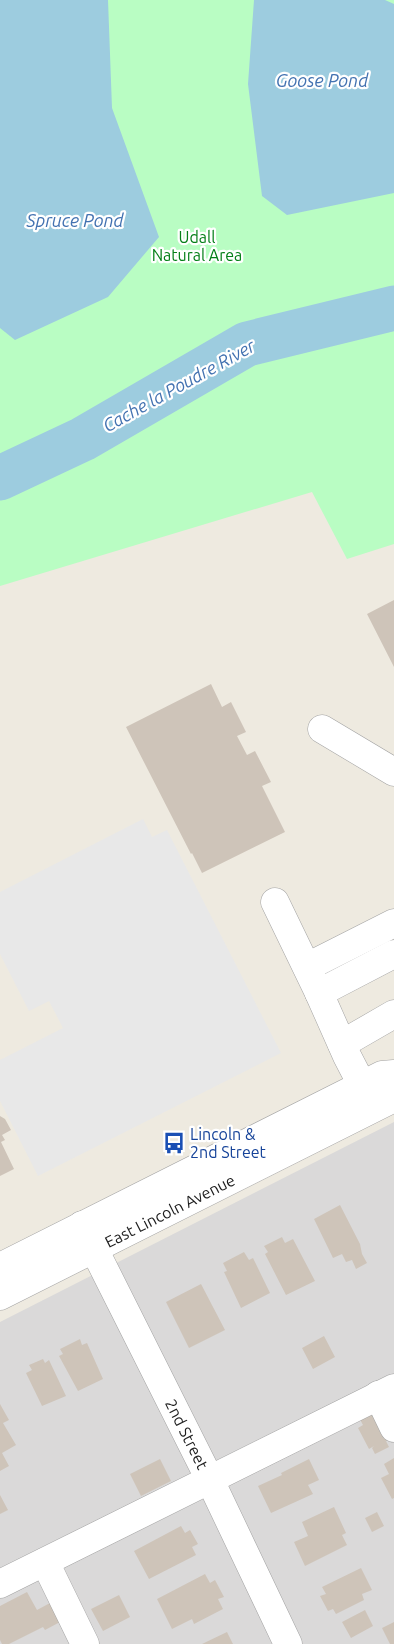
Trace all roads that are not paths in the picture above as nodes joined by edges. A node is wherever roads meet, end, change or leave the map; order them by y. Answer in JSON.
{"nodes":[{"id":1,"x":322,"y":729,"type":"dead end"},
{"id":2,"x":394,"y":772,"type":"edge"},
{"id":3,"x":274,"y":902,"type":"dead end"},
{"id":4,"x":394,"y":923,"type":"edge"},
{"id":5,"x":394,"y":954,"type":"edge"},
{"id":6,"x":306,"y":967,"type":"junction"},
{"id":7,"x":319,"y":992,"type":"junction"},
{"id":8,"x":394,"y":1014,"type":"edge"},
{"id":9,"x":342,"y":1044,"type":"junction"},
{"id":10,"x":394,"y":1074,"type":"edge"},
{"id":11,"x":362,"y":1085,"type":"junction"},
{"id":12,"x":394,"y":1098,"type":"edge"},
{"id":13,"x":88,"y":1237,"type":"junction"},
{"id":14,"x":0,"y":1267,"type":"edge"},
{"id":15,"x":0,"y":1296,"type":"edge"},
{"id":16,"x":386,"y":1392,"type":"edge"},
{"id":17,"x":394,"y":1428,"type":"edge"},
{"id":18,"x":210,"y":1480,"type":"junction"},
{"id":19,"x":45,"y":1562,"type":"junction"},
{"id":20,"x":0,"y":1584,"type":"edge"},
{"id":21,"x":85,"y":1644,"type":"edge"},
{"id":22,"x":288,"y":1644,"type":"edge"}],
"edges":[{"from":1,"to":2,"type":"street"},
{"from":3,"to":6,"type":"street"},
{"from":4,"to":6,"type":"street"},
{"from":5,"to":7,"type":"street"},
{"from":6,"to":7,"type":"street"},
{"from":7,"to":9,"type":"street"},
{"from":8,"to":9,"type":"street"},
{"from":9,"to":11,"type":"street"},
{"from":10,"to":11,"type":"street","name":"East Lincoln Avenue"},
{"from":11,"to":13,"type":"street","name":"East Lincoln Avenue"},
{"from":12,"to":13,"type":"street","name":"East Lincoln Avenue"},
{"from":13,"to":14,"type":"street","name":"East Lincoln Avenue"},
{"from":13,"to":15,"type":"street","name":"East Lincoln Avenue"},
{"from":13,"to":18,"type":"street","name":"2nd Street"},
{"from":16,"to":17,"type":"street"},
{"from":16,"to":18,"type":"street"},
{"from":18,"to":19,"type":"street"},
{"from":18,"to":22,"type":"street","name":"2nd Street"},
{"from":19,"to":20,"type":"street"},
{"from":19,"to":21,"type":"street"}]}
